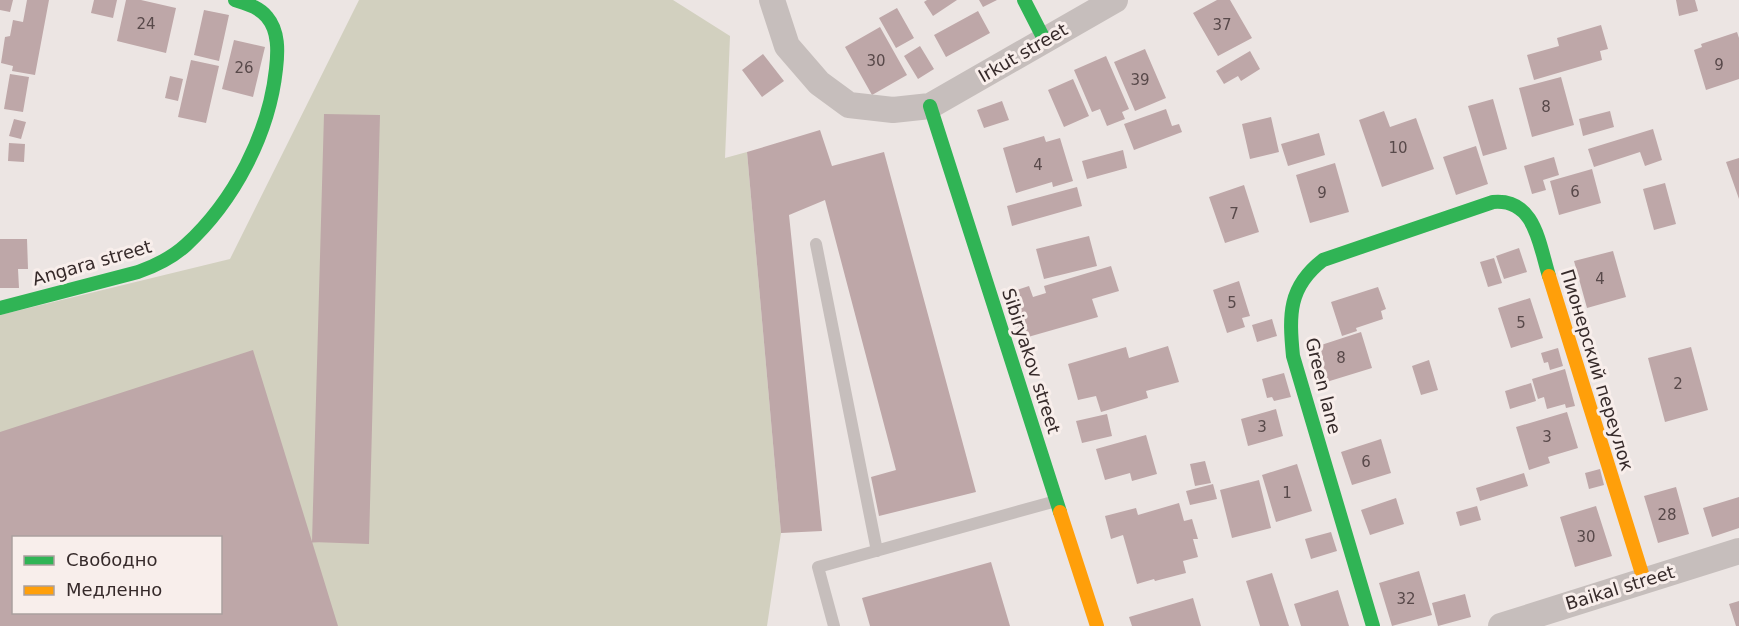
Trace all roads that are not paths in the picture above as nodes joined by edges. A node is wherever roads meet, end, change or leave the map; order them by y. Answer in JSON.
{"nodes":[{"id":1,"x":235,"y":0,"type":"edge"},
{"id":2,"x":772,"y":0,"type":"edge"},
{"id":3,"x":1024,"y":0,"type":"edge"},
{"id":4,"x":1116,"y":0,"type":"edge"},
{"id":5,"x":1045,"y":41,"type":"junction"},
{"id":6,"x":930,"y":106,"type":"junction"},
{"id":7,"x":1487,"y":203,"type":"joint"},
{"id":8,"x":816,"y":244,"type":"dead end"},
{"id":9,"x":0,"y":308,"type":"edge"},
{"id":10,"x":1057,"y":500,"type":"junction"},
{"id":11,"x":877,"y":551,"type":"junction"},
{"id":12,"x":1739,"y":551,"type":"edge"},
{"id":13,"x":1644,"y":580,"type":"junction"},
{"id":14,"x":834,"y":626,"type":"edge"},
{"id":15,"x":1097,"y":626,"type":"edge"},
{"id":16,"x":1374,"y":626,"type":"edge"},
{"id":17,"x":1501,"y":626,"type":"edge"}],
"edges":[{"from":1,"to":9,"type":"street","name":"Angara street"},
{"from":2,"to":6,"type":"street"},
{"from":3,"to":5,"type":"street"},
{"from":4,"to":5,"type":"street","name":"Irkut street"},
{"from":5,"to":6,"type":"street","name":"Irkut street"},
{"from":6,"to":10,"type":"street","name":"Sibiryakov street"},
{"from":7,"to":13,"type":"street","name":"Пионерский переулок"},
{"from":7,"to":16,"type":"street","name":"Green lane"},
{"from":8,"to":11,"type":"lane"},
{"from":10,"to":11,"type":"lane"},
{"from":10,"to":15,"type":"street","name":"Sibiryakov street"},
{"from":11,"to":14,"type":"lane"},
{"from":12,"to":13,"type":"street","name":"Baikal street"},
{"from":13,"to":17,"type":"street","name":"Baikal street"}]}
